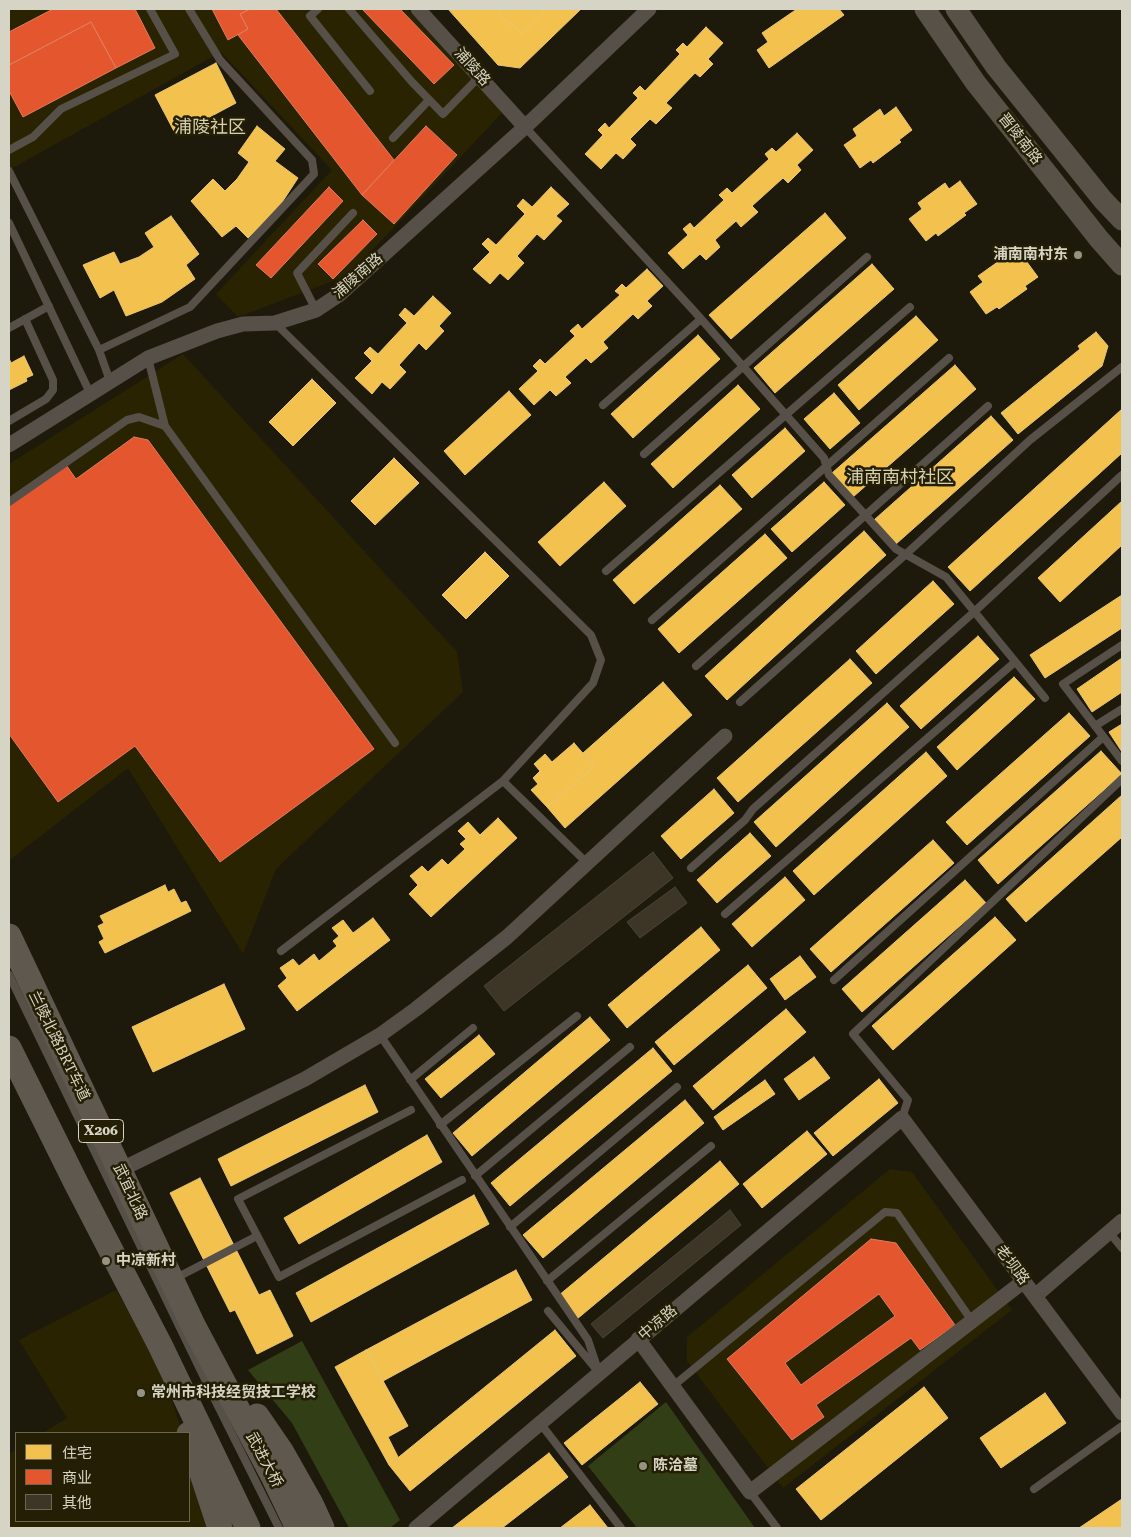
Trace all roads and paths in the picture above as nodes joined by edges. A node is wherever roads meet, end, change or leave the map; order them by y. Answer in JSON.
{"nodes":[{"id":1,"x":150,"y":9,"type":"edge"},
{"id":2,"x":189,"y":9,"type":"edge"},
{"id":3,"x":318,"y":9,"type":"edge"},
{"id":4,"x":349,"y":9,"type":"edge"},
{"id":5,"x":418,"y":9,"type":"edge"},
{"id":6,"x":649,"y":9,"type":"edge"},
{"id":7,"x":925,"y":9,"type":"edge"},
{"id":8,"x":956,"y":9,"type":"edge"},
{"id":9,"x":480,"y":76,"type":"junction"},
{"id":10,"x":370,"y":92,"type":"dead end"},
{"id":11,"x":429,"y":100,"type":"junction"},
{"id":12,"x":525,"y":127,"type":"junction"},
{"id":13,"x":393,"y":138,"type":"dead end"},
{"id":14,"x":9,"y":150,"type":"edge"},
{"id":15,"x":9,"y":171,"type":"edge"},
{"id":16,"x":353,"y":213,"type":"dead end"},
{"id":17,"x":1122,"y":220,"type":"edge"},
{"id":18,"x":9,"y":223,"type":"edge"},
{"id":19,"x":867,"y":257,"type":"dead end"},
{"id":20,"x":1122,"y":265,"type":"edge"},
{"id":21,"x":48,"y":306,"type":"junction"},
{"id":22,"x":910,"y":307,"type":"dead end"},
{"id":23,"x":316,"y":310,"type":"junction"},
{"id":24,"x":25,"y":319,"type":"junction"},
{"id":25,"x":701,"y":320,"type":"junction"},
{"id":26,"x":275,"y":323,"type":"junction"},
{"id":27,"x":9,"y":328,"type":"edge"},
{"id":28,"x":99,"y":350,"type":"junction"},
{"id":29,"x":148,"y":358,"type":"junction"},
{"id":30,"x":949,"y":358,"type":"dead end"},
{"id":31,"x":743,"y":367,"type":"junction"},
{"id":32,"x":1122,"y":367,"type":"edge"},
{"id":33,"x":110,"y":381,"type":"junction"},
{"id":34,"x":90,"y":393,"type":"junction"},
{"id":35,"x":604,"y":405,"type":"dead end"},
{"id":36,"x":988,"y":406,"type":"dead end"},
{"id":37,"x":786,"y":415,"type":"junction"},
{"id":38,"x":9,"y":421,"type":"edge"},
{"id":39,"x":165,"y":426,"type":"junction"},
{"id":40,"x":9,"y":446,"type":"edge"},
{"id":41,"x":644,"y":454,"type":"dead end"},
{"id":42,"x":827,"y":466,"type":"junction"},
{"id":43,"x":1122,"y":475,"type":"edge"},
{"id":44,"x":9,"y":502,"type":"edge"},
{"id":45,"x":865,"y":515,"type":"junction"},
{"id":46,"x":905,"y":555,"type":"junction"},
{"id":47,"x":606,"y":571,"type":"dead end"},
{"id":48,"x":974,"y":612,"type":"junction"},
{"id":49,"x":652,"y":620,"type":"dead end"},
{"id":50,"x":1122,"y":645,"type":"edge"},
{"id":51,"x":1015,"y":662,"type":"junction"},
{"id":52,"x":696,"y":666,"type":"dead end"},
{"id":53,"x":1045,"y":698,"type":"dead end"},
{"id":54,"x":740,"y":702,"type":"dead end"},
{"id":55,"x":1122,"y":709,"type":"edge"},
{"id":56,"x":1095,"y":726,"type":"junction"},
{"id":57,"x":724,"y":736,"type":"dead end"},
{"id":58,"x":1103,"y":737,"type":"junction"},
{"id":59,"x":395,"y":743,"type":"dead end"},
{"id":60,"x":1122,"y":762,"type":"edge"},
{"id":61,"x":1122,"y":780,"type":"edge"},
{"id":62,"x":503,"y":781,"type":"junction"},
{"id":63,"x":587,"y":863,"type":"junction"},
{"id":64,"x":691,"y":868,"type":"dead end"},
{"id":65,"x":725,"y":914,"type":"dead end"},
{"id":66,"x":9,"y":936,"type":"edge"},
{"id":67,"x":282,"y":951,"type":"dead end"},
{"id":68,"x":9,"y":975,"type":"edge"},
{"id":69,"x":834,"y":980,"type":"dead end"},
{"id":70,"x":577,"y":1016,"type":"dead end"},
{"id":71,"x":473,"y":1028,"type":"dead end"},
{"id":72,"x":380,"y":1036,"type":"junction"},
{"id":73,"x":630,"y":1047,"type":"dead end"},
{"id":74,"x":9,"y":1048,"type":"edge"},
{"id":75,"x":410,"y":1080,"type":"junction"},
{"id":76,"x":677,"y":1087,"type":"dead end"},
{"id":77,"x":411,"y":1110,"type":"dead end"},
{"id":78,"x":902,"y":1118,"type":"junction"},
{"id":79,"x":440,"y":1125,"type":"junction"},
{"id":80,"x":711,"y":1146,"type":"dead end"},
{"id":81,"x":120,"y":1170,"type":"junction"},
{"id":82,"x":475,"y":1176,"type":"junction"},
{"id":83,"x":462,"y":1180,"type":"dead end"},
{"id":84,"x":1122,"y":1221,"type":"edge"},
{"id":85,"x":510,"y":1227,"type":"junction"},
{"id":86,"x":1109,"y":1232,"type":"junction"},
{"id":87,"x":257,"y":1236,"type":"junction"},
{"id":88,"x":1122,"y":1248,"type":"edge"},
{"id":89,"x":172,"y":1280,"type":"junction"},
{"id":90,"x":547,"y":1281,"type":"junction"},
{"id":91,"x":1024,"y":1281,"type":"junction"},
{"id":92,"x":1035,"y":1296,"type":"junction"},
{"id":93,"x":548,"y":1311,"type":"dead end"},
{"id":94,"x":972,"y":1321,"type":"junction"},
{"id":95,"x":194,"y":1325,"type":"junction"},
{"id":96,"x":638,"y":1339,"type":"junction"},
{"id":97,"x":599,"y":1373,"type":"junction"},
{"id":98,"x":673,"y":1386,"type":"junction"},
{"id":99,"x":202,"y":1413,"type":"edge"},
{"id":100,"x":1122,"y":1413,"type":"edge"},
{"id":101,"x":540,"y":1422,"type":"junction"},
{"id":102,"x":1122,"y":1426,"type":"edge"},
{"id":103,"x":1034,"y":1489,"type":"dead end"},
{"id":104,"x":750,"y":1492,"type":"junction"},
{"id":105,"x":220,"y":1528,"type":"edge"},
{"id":106,"x":248,"y":1528,"type":"edge"},
{"id":107,"x":279,"y":1528,"type":"edge"},
{"id":108,"x":298,"y":1528,"type":"edge"},
{"id":109,"x":322,"y":1528,"type":"edge"},
{"id":110,"x":416,"y":1528,"type":"edge"},
{"id":111,"x":621,"y":1528,"type":"edge"},
{"id":112,"x":776,"y":1528,"type":"edge"}],
"edges":[{"from":1,"to":14,"type":"lane"},
{"from":2,"to":28,"type":"lane"},
{"from":3,"to":10,"type":"lane"},
{"from":4,"to":11,"type":"lane"},
{"from":5,"to":9,"type":"street","name":"浦陵路"},
{"from":6,"to":12,"type":"street","name":"浦陵南路"},
{"from":7,"to":20,"type":"main road","name":"晋陵南路"},
{"from":8,"to":17,"type":"main road","name":"晋陵南路"},
{"from":9,"to":11,"type":"lane"},
{"from":9,"to":12,"type":"street","name":"浦陵路"},
{"from":11,"to":13,"type":"lane"},
{"from":12,"to":23,"type":"street","name":"浦陵南路"},
{"from":12,"to":25,"type":"lane"},
{"from":15,"to":28,"type":"lane"},
{"from":16,"to":23,"type":"lane"},
{"from":18,"to":21,"type":"lane"},
{"from":19,"to":31,"type":"lane"},
{"from":21,"to":24,"type":"lane"},
{"from":21,"to":34,"type":"lane"},
{"from":22,"to":37,"type":"lane"},
{"from":23,"to":26,"type":"street","name":"浦陵南路"},
{"from":24,"to":27,"type":"lane"},
{"from":24,"to":38,"type":"lane"},
{"from":25,"to":31,"type":"lane"},
{"from":25,"to":35,"type":"lane"},
{"from":26,"to":29,"type":"street","name":"浦陵南路"},
{"from":26,"to":62,"type":"lane"},
{"from":28,"to":33,"type":"lane"},
{"from":29,"to":33,"type":"street","name":"浦陵南路"},
{"from":29,"to":39,"type":"lane"},
{"from":30,"to":42,"type":"lane"},
{"from":31,"to":37,"type":"lane"},
{"from":31,"to":41,"type":"lane"},
{"from":32,"to":46,"type":"lane"},
{"from":33,"to":34,"type":"street","name":"浦陵南路"},
{"from":34,"to":40,"type":"street","name":"浦陵南路"},
{"from":36,"to":45,"type":"lane"},
{"from":37,"to":42,"type":"lane"},
{"from":37,"to":47,"type":"lane"},
{"from":39,"to":44,"type":"lane"},
{"from":39,"to":59,"type":"lane"},
{"from":42,"to":45,"type":"lane"},
{"from":42,"to":49,"type":"lane"},
{"from":43,"to":48,"type":"lane"},
{"from":45,"to":46,"type":"lane"},
{"from":45,"to":52,"type":"lane"},
{"from":46,"to":48,"type":"lane"},
{"from":46,"to":54,"type":"lane"},
{"from":48,"to":51,"type":"lane"},
{"from":48,"to":64,"type":"lane"},
{"from":50,"to":56,"type":"lane"},
{"from":51,"to":53,"type":"lane"},
{"from":51,"to":65,"type":"lane"},
{"from":55,"to":56,"type":"lane"},
{"from":56,"to":58,"type":"lane"},
{"from":57,"to":63,"type":"street"},
{"from":58,"to":60,"type":"lane"},
{"from":58,"to":69,"type":"lane"},
{"from":61,"to":78,"type":"lane"},
{"from":62,"to":63,"type":"lane"},
{"from":62,"to":67,"type":"lane"},
{"from":63,"to":72,"type":"street"},
{"from":66,"to":81,"type":"main road","name":"武宜北路","number":"X206"},
{"from":68,"to":99,"type":"lane","name":"兰陵北路BRT车道"},
{"from":70,"to":79,"type":"lane"},
{"from":71,"to":75,"type":"lane"},
{"from":72,"to":75,"type":"lane"},
{"from":72,"to":81,"type":"street"},
{"from":73,"to":82,"type":"lane"},
{"from":74,"to":99,"type":"main road","number":"X206"},
{"from":75,"to":79,"type":"lane"},
{"from":76,"to":85,"type":"lane"},
{"from":77,"to":87,"type":"lane"},
{"from":78,"to":91,"type":"street","name":"老坝路"},
{"from":78,"to":96,"type":"street","name":"中凉路"},
{"from":79,"to":82,"type":"lane"},
{"from":80,"to":90,"type":"lane"},
{"from":81,"to":89,"type":"main road","name":"武宜北路","number":"X206"},
{"from":82,"to":85,"type":"lane"},
{"from":83,"to":87,"type":"lane"},
{"from":84,"to":86,"type":"street"},
{"from":85,"to":90,"type":"lane"},
{"from":86,"to":88,"type":"lane"},
{"from":86,"to":92,"type":"street"},
{"from":87,"to":89,"type":"lane"},
{"from":89,"to":95,"type":"main road","name":"武宜北路","number":"X206"},
{"from":90,"to":97,"type":"lane"},
{"from":91,"to":92,"type":"street","name":"老坝路"},
{"from":91,"to":94,"type":"street"},
{"from":92,"to":100,"type":"street","name":"老坝路"},
{"from":93,"to":97,"type":"lane"},
{"from":94,"to":98,"type":"lane"},
{"from":94,"to":104,"type":"street"},
{"from":95,"to":99,"type":"main road","name":"武宜北路","number":"X206"},
{"from":95,"to":109,"type":"main road"},
{"from":96,"to":97,"type":"street","name":"中凉路"},
{"from":96,"to":98,"type":"street"},
{"from":97,"to":101,"type":"street","name":"中凉路"},
{"from":98,"to":104,"type":"street"},
{"from":99,"to":105,"type":"main road"},
{"from":99,"to":106,"type":"main road","number":"X206"},
{"from":99,"to":107,"type":"lane","name":"兰陵北路BRT车道"},
{"from":99,"to":108,"type":"main road","name":"武进大桥","number":"X206"},
{"from":101,"to":110,"type":"street","name":"中凉路"},
{"from":101,"to":111,"type":"lane"},
{"from":102,"to":103,"type":"lane"},
{"from":104,"to":112,"type":"lane"}]}
